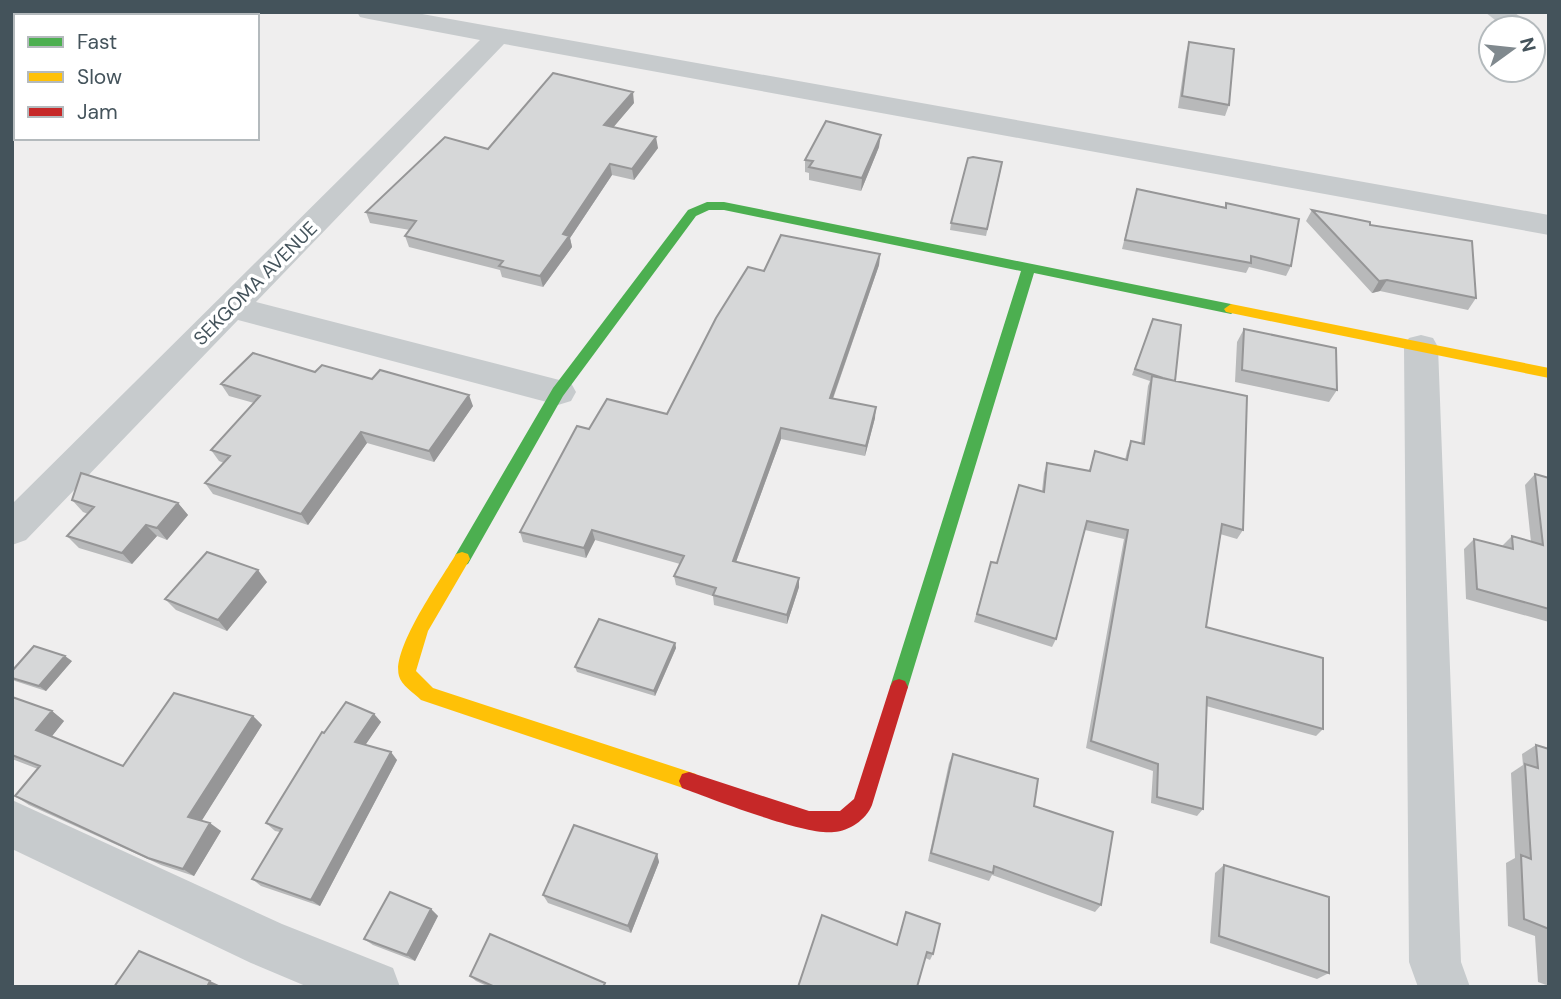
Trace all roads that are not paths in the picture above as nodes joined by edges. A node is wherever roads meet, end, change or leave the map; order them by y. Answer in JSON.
{"nodes":[{"id":1,"x":369,"y":12,"type":"edge"},
{"id":2,"x":498,"y":36,"type":"junction"},
{"id":3,"x":1549,"y":225,"type":"edge"},
{"id":4,"x":1029,"y":267,"type":"junction"},
{"id":5,"x":231,"y":307,"type":"junction"},
{"id":6,"x":1421,"y":347,"type":"junction"},
{"id":7,"x":1549,"y":373,"type":"edge"},
{"id":8,"x":558,"y":392,"type":"junction"},
{"id":9,"x":12,"y":528,"type":"edge"},
{"id":10,"x":12,"y":824,"type":"edge"},
{"id":11,"x":374,"y":987,"type":"edge"},
{"id":12,"x":1444,"y":987,"type":"edge"}],
"edges":[{"from":1,"to":2,"type":"street"},
{"from":2,"to":3,"type":"street"},
{"from":2,"to":5,"type":"street","name":"SEKGOMA AVENUE"},
{"from":4,"to":6,"type":"street"},
{"from":4,"to":8,"type":"street"},
{"from":4,"to":8,"type":"street"},
{"from":5,"to":8,"type":"street"},
{"from":5,"to":9,"type":"street","name":"SEKGOMA AVENUE"},
{"from":6,"to":7,"type":"street"},
{"from":6,"to":12,"type":"street"},
{"from":10,"to":11,"type":"street"}]}
